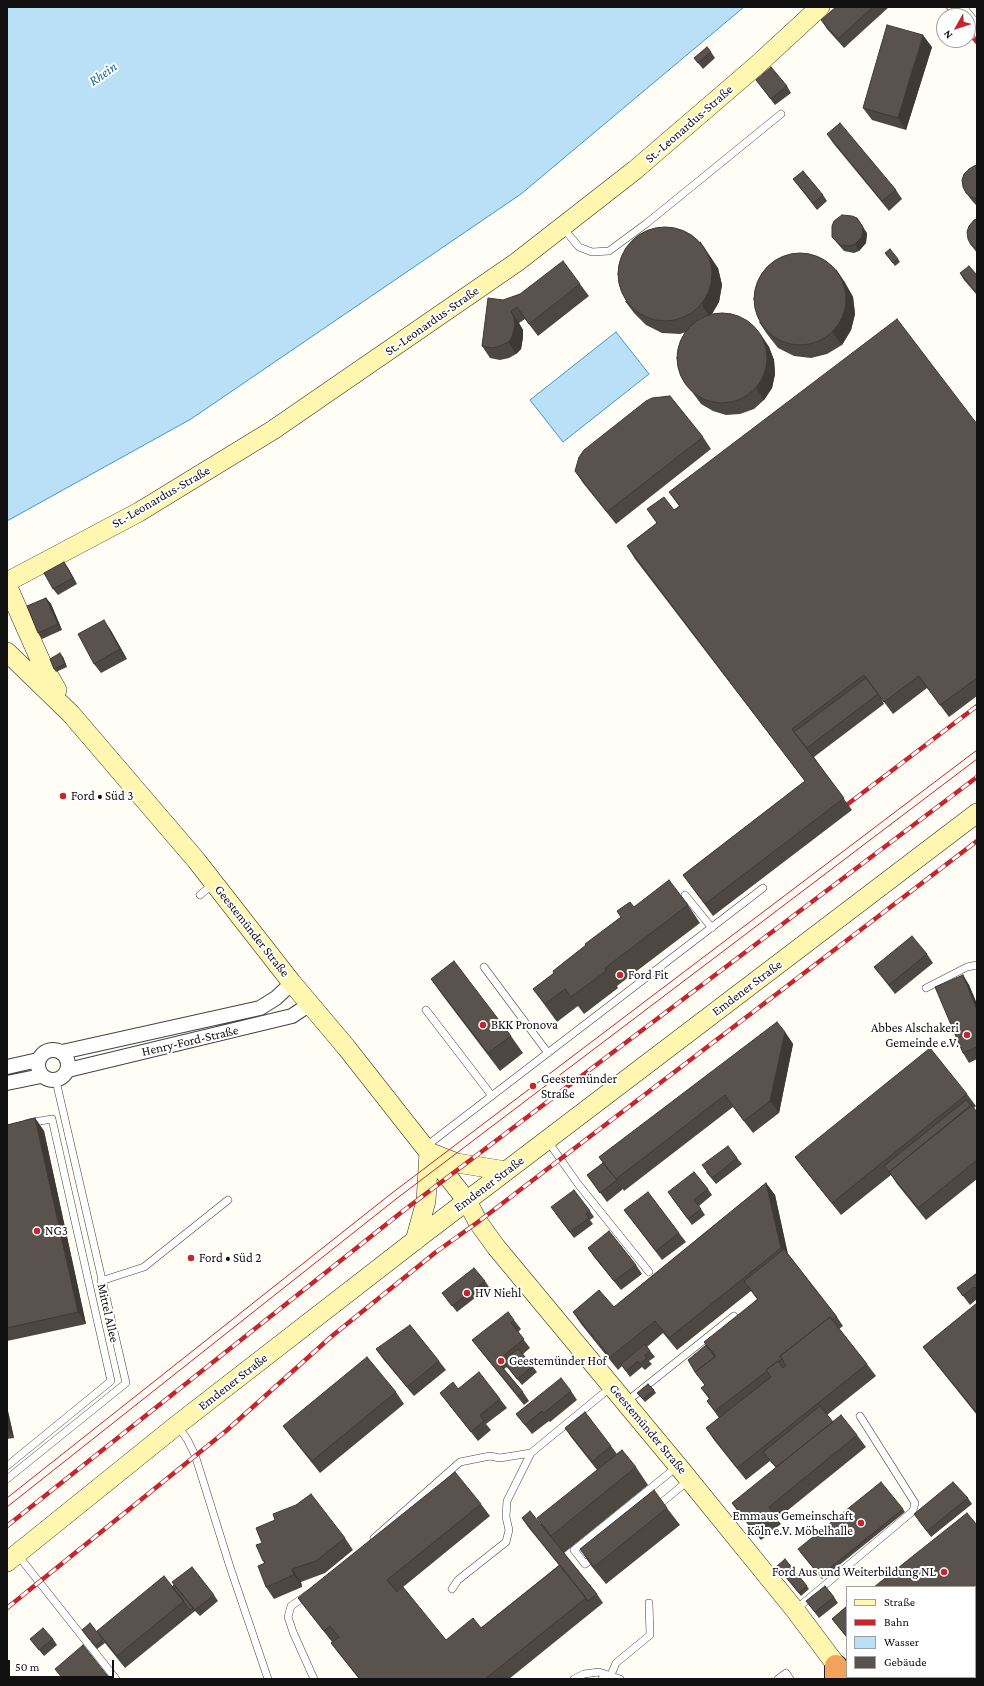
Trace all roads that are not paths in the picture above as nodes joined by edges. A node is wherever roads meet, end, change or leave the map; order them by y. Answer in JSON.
{"nodes":[{"id":1,"x":820,"y":7,"type":"edge"},
{"id":2,"x":963,"y":7,"type":"edge"},
{"id":3,"x":977,"y":24,"type":"edge"},
{"id":4,"x":781,"y":114,"type":"dead end"},
{"id":5,"x":563,"y":227,"type":"junction"},
{"id":6,"x":7,"y":582,"type":"edge"},
{"id":7,"x":7,"y":585,"type":"edge"},
{"id":8,"x":7,"y":652,"type":"edge"},
{"id":9,"x":71,"y":714,"type":"junction"},
{"id":10,"x":977,"y":813,"type":"edge"},
{"id":11,"x":214,"y":882,"type":"junction"},
{"id":12,"x":763,"y":888,"type":"dead end"},
{"id":13,"x":685,"y":894,"type":"edge"},
{"id":14,"x":200,"y":895,"type":"dead end"},
{"id":15,"x":712,"y":928,"type":"junction"},
{"id":16,"x":977,"y":965,"type":"edge"},
{"id":17,"x":484,"y":967,"type":"dead end"},
{"id":18,"x":292,"y":982,"type":"junction"},
{"id":19,"x":926,"y":988,"type":"dead end"},
{"id":20,"x":310,"y":1004,"type":"junction"},
{"id":21,"x":426,"y":1010,"type":"dead end"},
{"id":22,"x":62,"y":1052,"type":"junction"},
{"id":23,"x":548,"y":1053,"type":"junction"},
{"id":24,"x":38,"y":1060,"type":"junction"},
{"id":25,"x":7,"y":1067,"type":"edge"},
{"id":26,"x":68,"y":1070,"type":"junction"},
{"id":27,"x":41,"y":1076,"type":"junction"},
{"id":28,"x":56,"y":1081,"type":"junction"},
{"id":29,"x":7,"y":1083,"type":"edge"},
{"id":30,"x":492,"y":1096,"type":"junction"},
{"id":31,"x":22,"y":1124,"type":"edge"},
{"id":32,"x":547,"y":1140,"type":"junction"},
{"id":33,"x":427,"y":1150,"type":"junction"},
{"id":34,"x":506,"y":1171,"type":"junction"},
{"id":35,"x":228,"y":1200,"type":"dead end"},
{"id":36,"x":467,"y":1201,"type":"junction"},
{"id":37,"x":415,"y":1241,"type":"junction"},
{"id":38,"x":649,"y":1272,"type":"dead end"},
{"id":39,"x":102,"y":1281,"type":"junction"},
{"id":40,"x":734,"y":1316,"type":"edge"},
{"id":41,"x":612,"y":1386,"type":"junction"},
{"id":42,"x":626,"y":1402,"type":"junction"},
{"id":43,"x":860,"y":1416,"type":"dead end"},
{"id":44,"x":177,"y":1425,"type":"junction"},
{"id":45,"x":531,"y":1453,"type":"junction"},
{"id":46,"x":7,"y":1466,"type":"edge"},
{"id":47,"x":684,"y":1473,"type":"junction"},
{"id":48,"x":7,"y":1479,"type":"edge"},
{"id":49,"x":652,"y":1511,"type":"edge"},
{"id":50,"x":365,"y":1546,"type":"edge"},
{"id":51,"x":604,"y":1549,"type":"edge"},
{"id":52,"x":12,"y":1558,"type":"edge"},
{"id":53,"x":452,"y":1589,"type":"dead end"},
{"id":54,"x":314,"y":1590,"type":"edge"},
{"id":55,"x":648,"y":1603,"type":"dead end"},
{"id":56,"x":794,"y":1610,"type":"junction"},
{"id":57,"x":611,"y":1675,"type":"junction"},
{"id":58,"x":839,"y":1675,"type":"edge"},
{"id":59,"x":116,"y":1679,"type":"edge"},
{"id":60,"x":268,"y":1679,"type":"edge"},
{"id":61,"x":314,"y":1679,"type":"edge"},
{"id":62,"x":574,"y":1679,"type":"edge"},
{"id":63,"x":602,"y":1679,"type":"edge"},
{"id":64,"x":620,"y":1679,"type":"edge"},
{"id":65,"x":778,"y":1679,"type":"edge"},
{"id":66,"x":790,"y":1679,"type":"edge"}],
"edges":[{"from":1,"to":5,"type":"street","name":"St.-Leonardus-Straße"},
{"from":2,"to":3,"type":"lane"},
{"from":4,"to":5,"type":"lane"},
{"from":5,"to":6,"type":"street","name":"St.-Leonardus-Straße"},
{"from":7,"to":9,"type":"street","name":"Geestemünder Straße"},
{"from":8,"to":9,"type":"street","name":"Geestemünder Straße"},
{"from":9,"to":11,"type":"street","name":"Geestemünder Straße"},
{"from":10,"to":32,"type":"street","name":"Emdener Straße"},
{"from":11,"to":14,"type":"lane"},
{"from":11,"to":18,"type":"street","name":"Geestemünder Straße"},
{"from":12,"to":15,"type":"lane"},
{"from":13,"to":15,"type":"lane"},
{"from":15,"to":23,"type":"lane"},
{"from":16,"to":19,"type":"lane"},
{"from":17,"to":23,"type":"lane"},
{"from":18,"to":20,"type":"street","name":"Geestemünder Straße"},
{"from":18,"to":22,"type":"street","name":"Henry-Ford-Straße"},
{"from":20,"to":26,"type":"street","name":"Henry-Ford-Straße"},
{"from":20,"to":33,"type":"street","name":"Geestemünder Straße"},
{"from":21,"to":30,"type":"lane"},
{"from":22,"to":24,"type":"street","name":"Henry-Ford-Straße"},
{"from":22,"to":26,"type":"street"},
{"from":23,"to":30,"type":"lane"},
{"from":24,"to":25,"type":"street","name":"Henry-Ford-Straße"},
{"from":24,"to":27,"type":"street"},
{"from":26,"to":28,"type":"street","name":"Henry-Ford-Straße"},
{"from":27,"to":28,"type":"street"},
{"from":27,"to":29,"type":"street"},
{"from":28,"to":39,"type":"lane"},
{"from":30,"to":33,"type":"lane"},
{"from":31,"to":46,"type":"lane","name":"Mittel Allee"},
{"from":32,"to":34,"type":"street","name":"Emdener Straße"},
{"from":32,"to":38,"type":"lane"},
{"from":33,"to":34,"type":"street"},
{"from":33,"to":36,"type":"street","name":"Geestemünder Straße"},
{"from":33,"to":37,"type":"street"},
{"from":34,"to":36,"type":"street","name":"Emdener Straße"},
{"from":35,"to":39,"type":"lane"},
{"from":36,"to":37,"type":"street","name":"Emdener Straße"},
{"from":36,"to":41,"type":"street","name":"Geestemünder Straße"},
{"from":37,"to":44,"type":"street","name":"Emdener Straße"},
{"from":39,"to":48,"type":"lane"},
{"from":40,"to":42,"type":"lane"},
{"from":41,"to":42,"type":"street","name":"Geestemünder Straße"},
{"from":41,"to":45,"type":"lane"},
{"from":42,"to":47,"type":"street","name":"Geestemünder Straße"},
{"from":43,"to":56,"type":"lane"},
{"from":44,"to":52,"type":"street","name":"Emdener Straße"},
{"from":44,"to":60,"type":"lane"},
{"from":45,"to":50,"type":"lane"},
{"from":45,"to":53,"type":"lane"},
{"from":47,"to":49,"type":"lane"},
{"from":47,"to":51,"type":"lane"},
{"from":47,"to":56,"type":"street","name":"Geestemünder Straße"},
{"from":52,"to":59,"type":"lane"},
{"from":54,"to":61,"type":"lane"},
{"from":55,"to":57,"type":"lane"},
{"from":56,"to":58,"type":"street","name":"Geestemünder Straße"},
{"from":57,"to":62,"type":"lane"},
{"from":57,"to":63,"type":"lane"},
{"from":57,"to":64,"type":"lane"},
{"from":65,"to":66,"type":"lane"}]}
